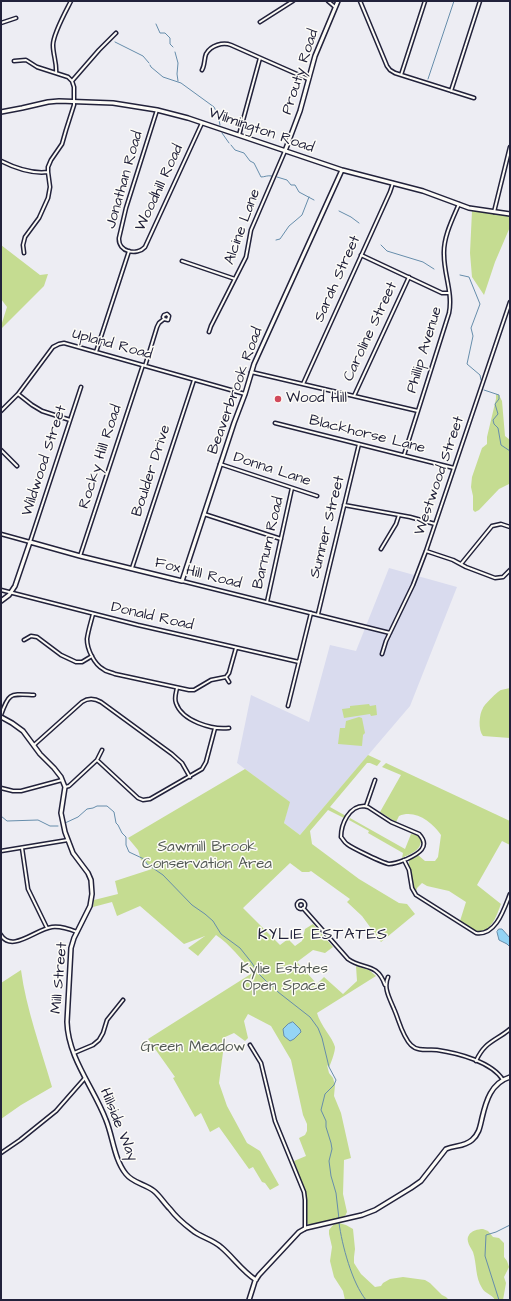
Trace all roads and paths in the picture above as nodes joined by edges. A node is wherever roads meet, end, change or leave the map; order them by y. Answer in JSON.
{"nodes":[{"id":1,"x":71,"y":1,"type":"edge"},
{"id":2,"x":293,"y":1,"type":"edge"},
{"id":3,"x":328,"y":1,"type":"edge"},
{"id":4,"x":338,"y":1,"type":"edge"},
{"id":5,"x":360,"y":1,"type":"edge"},
{"id":6,"x":425,"y":1,"type":"edge"},
{"id":7,"x":480,"y":1,"type":"edge"},
{"id":8,"x":335,"y":8,"type":"junction"},
{"id":9,"x":16,"y":18,"type":"dead end"},
{"id":10,"x":260,"y":22,"type":"dead end"},
{"id":11,"x":1,"y":23,"type":"edge"},
{"id":12,"x":116,"y":33,"type":"dead end"},
{"id":13,"x":260,"y":58,"type":"junction"},
{"id":14,"x":14,"y":61,"type":"dead end"},
{"id":15,"x":202,"y":70,"type":"dead end"},
{"id":16,"x":56,"y":73,"type":"junction"},
{"id":17,"x":401,"y":75,"type":"junction"},
{"id":18,"x":308,"y":78,"type":"junction"},
{"id":19,"x":72,"y":82,"type":"junction"},
{"id":20,"x":451,"y":90,"type":"junction"},
{"id":21,"x":474,"y":98,"type":"dead end"},
{"id":22,"x":74,"y":101,"type":"junction"},
{"id":23,"x":157,"y":110,"type":"junction"},
{"id":24,"x":1,"y":112,"type":"edge"},
{"id":25,"x":202,"y":123,"type":"junction"},
{"id":26,"x":239,"y":136,"type":"junction"},
{"id":27,"x":510,"y":147,"type":"edge"},
{"id":28,"x":285,"y":151,"type":"junction"},
{"id":29,"x":1,"y":161,"type":"edge"},
{"id":30,"x":342,"y":170,"type":"junction"},
{"id":31,"x":48,"y":172,"type":"junction"},
{"id":32,"x":393,"y":183,"type":"junction"},
{"id":33,"x":459,"y":204,"type":"junction"},
{"id":34,"x":494,"y":212,"type":"junction"},
{"id":35,"x":510,"y":214,"type":"edge"},
{"id":36,"x":129,"y":251,"type":"junction"},
{"id":37,"x":24,"y":253,"type":"dead end"},
{"id":38,"x":361,"y":255,"type":"junction"},
{"id":39,"x":182,"y":262,"type":"dead end"},
{"id":40,"x":409,"y":277,"type":"junction"},
{"id":41,"x":235,"y":279,"type":"junction"},
{"id":42,"x":450,"y":293,"type":"junction"},
{"id":43,"x":510,"y":302,"type":"edge"},
{"id":44,"x":164,"y":319,"type":"dead end"},
{"id":45,"x":209,"y":332,"type":"dead end"},
{"id":46,"x":96,"y":352,"type":"junction"},
{"id":47,"x":144,"y":365,"type":"junction"},
{"id":48,"x":251,"y":372,"type":"junction"},
{"id":49,"x":194,"y":380,"type":"junction"},
{"id":50,"x":302,"y":384,"type":"junction"},
{"id":51,"x":81,"y":386,"type":"dead end"},
{"id":52,"x":18,"y":394,"type":"junction"},
{"id":53,"x":245,"y":394,"type":"junction"},
{"id":54,"x":354,"y":396,"type":"junction"},
{"id":55,"x":1,"y":411,"type":"edge"},
{"id":56,"x":418,"y":411,"type":"junction"},
{"id":57,"x":70,"y":420,"type":"junction"},
{"id":58,"x":275,"y":423,"type":"dead end"},
{"id":59,"x":359,"y":444,"type":"junction"},
{"id":60,"x":1,"y":450,"type":"edge"},
{"id":61,"x":404,"y":455,"type":"junction"},
{"id":62,"x":220,"y":464,"type":"junction"},
{"id":63,"x":16,"y":466,"type":"dead end"},
{"id":64,"x":454,"y":468,"type":"junction"},
{"id":65,"x":292,"y":488,"type":"junction"},
{"id":66,"x":317,"y":496,"type":"dead end"},
{"id":67,"x":344,"y":505,"type":"junction"},
{"id":68,"x":204,"y":514,"type":"junction"},
{"id":69,"x":399,"y":515,"type":"junction"},
{"id":70,"x":435,"y":524,"type":"junction"},
{"id":71,"x":510,"y":527,"type":"edge"},
{"id":72,"x":1,"y":534,"type":"edge"},
{"id":73,"x":281,"y":539,"type":"junction"},
{"id":74,"x":30,"y":542,"type":"junction"},
{"id":75,"x":382,"y":549,"type":"dead end"},
{"id":76,"x":426,"y":551,"type":"junction"},
{"id":77,"x":80,"y":556,"type":"junction"},
{"id":78,"x":461,"y":564,"type":"junction"},
{"id":79,"x":132,"y":569,"type":"junction"},
{"id":80,"x":510,"y":570,"type":"edge"},
{"id":81,"x":182,"y":581,"type":"junction"},
{"id":82,"x":1,"y":590,"type":"edge"},
{"id":83,"x":11,"y":592,"type":"junction"},
{"id":84,"x":1,"y":601,"type":"edge"},
{"id":85,"x":267,"y":602,"type":"junction"},
{"id":86,"x":311,"y":613,"type":"junction"},
{"id":87,"x":93,"y":614,"type":"junction"},
{"id":88,"x":318,"y":614,"type":"junction"},
{"id":89,"x":390,"y":633,"type":"junction"},
{"id":90,"x":24,"y":640,"type":"dead end"},
{"id":91,"x":236,"y":648,"type":"junction"},
{"id":92,"x":382,"y":654,"type":"dead end"},
{"id":93,"x":92,"y":656,"type":"junction"},
{"id":94,"x":299,"y":662,"type":"junction"},
{"id":95,"x":226,"y":677,"type":"junction"},
{"id":96,"x":229,"y":682,"type":"dead end"},
{"id":97,"x":176,"y":688,"type":"junction"},
{"id":98,"x":34,"y":696,"type":"dead end"},
{"id":99,"x":288,"y":706,"type":"dead end"},
{"id":100,"x":1,"y":716,"type":"edge"},
{"id":101,"x":215,"y":728,"type":"junction"},
{"id":102,"x":229,"y":728,"type":"dead end"},
{"id":103,"x":34,"y":745,"type":"junction"},
{"id":104,"x":102,"y":750,"type":"dead end"},
{"id":105,"x":97,"y":760,"type":"junction"},
{"id":106,"x":190,"y":777,"type":"junction"},
{"id":107,"x":63,"y":780,"type":"junction"},
{"id":108,"x":375,"y":780,"type":"dead end"},
{"id":109,"x":65,"y":787,"type":"junction"},
{"id":110,"x":1,"y":788,"type":"edge"},
{"id":111,"x":366,"y":806,"type":"junction"},
{"id":112,"x":68,"y":840,"type":"junction"},
{"id":113,"x":22,"y":848,"type":"junction"},
{"id":114,"x":1,"y":851,"type":"edge"},
{"id":115,"x":404,"y":860,"type":"junction"},
{"id":116,"x":510,"y":894,"type":"edge"},
{"id":117,"x":303,"y":908,"type":"junction"},
{"id":118,"x":47,"y":928,"type":"junction"},
{"id":119,"x":77,"y":932,"type":"junction"},
{"id":120,"x":1,"y":935,"type":"edge"},
{"id":121,"x":388,"y":977,"type":"dead end"},
{"id":122,"x":386,"y":986,"type":"junction"},
{"id":123,"x":123,"y":1000,"type":"dead end"},
{"id":124,"x":510,"y":1029,"type":"edge"},
{"id":125,"x":250,"y":1045,"type":"dead end"},
{"id":126,"x":74,"y":1053,"type":"junction"},
{"id":127,"x":476,"y":1061,"type":"junction"},
{"id":128,"x":86,"y":1077,"type":"junction"},
{"id":129,"x":510,"y":1077,"type":"edge"},
{"id":130,"x":503,"y":1080,"type":"junction"},
{"id":131,"x":88,"y":1083,"type":"joint"},
{"id":132,"x":1,"y":1153,"type":"edge"},
{"id":133,"x":305,"y":1229,"type":"junction"},
{"id":134,"x":256,"y":1280,"type":"junction"},
{"id":135,"x":249,"y":1300,"type":"edge"}],
"edges":[{"from":1,"to":16,"type":"street"},
{"from":2,"to":10,"type":"street"},
{"from":3,"to":8,"type":"street"},
{"from":4,"to":8,"type":"street","name":"Prouty Road"},
{"from":5,"to":17,"type":"street"},
{"from":6,"to":17,"type":"street"},
{"from":7,"to":20,"type":"street"},
{"from":8,"to":18,"type":"street","name":"Prouty Road"},
{"from":9,"to":11,"type":"street"},
{"from":12,"to":19,"type":"street"},
{"from":13,"to":15,"type":"street"},
{"from":13,"to":18,"type":"street"},
{"from":13,"to":26,"type":"street"},
{"from":14,"to":16,"type":"street"},
{"from":16,"to":19,"type":"street"},
{"from":17,"to":20,"type":"street"},
{"from":18,"to":28,"type":"street","name":"Prouty Road"},
{"from":19,"to":22,"type":"street"},
{"from":20,"to":21,"type":"street"},
{"from":22,"to":23,"type":"street","name":"Wilmington Road"},
{"from":22,"to":24,"type":"street","name":"Wilmington Road"},
{"from":22,"to":31,"type":"street"},
{"from":23,"to":25,"type":"street","name":"Wilmington Road"},
{"from":23,"to":36,"type":"street","name":"Jonathan Road"},
{"from":25,"to":26,"type":"street","name":"Wilmington Road"},
{"from":25,"to":36,"type":"street","name":"Woodhill Road"},
{"from":26,"to":28,"type":"street","name":"Wilmington Road"},
{"from":27,"to":34,"type":"street"},
{"from":28,"to":30,"type":"street","name":"Wilmington Road"},
{"from":28,"to":41,"type":"street","name":"Alcine Lane"},
{"from":29,"to":31,"type":"street"},
{"from":30,"to":32,"type":"street","name":"Wilmington Road"},
{"from":30,"to":48,"type":"street","name":"Beaverbrook Road"},
{"from":31,"to":37,"type":"street"},
{"from":32,"to":33,"type":"street","name":"Wilmington Road"},
{"from":32,"to":38,"type":"street","name":"Sarah Street"},
{"from":33,"to":34,"type":"street","name":"Wilmington Road"},
{"from":33,"to":42,"type":"street","name":"Phillip Avenue"},
{"from":34,"to":35,"type":"street","name":"Wilmington Road"},
{"from":36,"to":46,"type":"street"},
{"from":38,"to":40,"type":"street"},
{"from":38,"to":50,"type":"street","name":"Sarah Street"},
{"from":39,"to":41,"type":"street"},
{"from":40,"to":42,"type":"street"},
{"from":40,"to":54,"type":"street","name":"Caroline Street"},
{"from":41,"to":45,"type":"street","name":"Alcine Lane"},
{"from":42,"to":56,"type":"street","name":"Phillip Avenue"},
{"from":43,"to":64,"type":"street","name":"Westwood Street"},
{"from":44,"to":47,"type":"street","name":"Rocky Hill Road"},
{"from":46,"to":47,"type":"street","name":"Upland Road"},
{"from":46,"to":52,"type":"street","name":"Upland Road"},
{"from":47,"to":49,"type":"street","name":"Upland Road"},
{"from":47,"to":77,"type":"street","name":"Rocky Hill Road"},
{"from":48,"to":50,"type":"street"},
{"from":48,"to":53,"type":"street","name":"Beaverbrook Road"},
{"from":49,"to":53,"type":"street","name":"Upland Road"},
{"from":49,"to":79,"type":"street","name":"Boulder Drive"},
{"from":50,"to":54,"type":"street"},
{"from":51,"to":57,"type":"street","name":"Wildwood Street"},
{"from":52,"to":55,"type":"street","name":"Upland Road"},
{"from":52,"to":57,"type":"street"},
{"from":53,"to":62,"type":"street","name":"Beaverbrook Road"},
{"from":54,"to":56,"type":"street"},
{"from":56,"to":61,"type":"street","name":"Phillip Avenue"},
{"from":57,"to":74,"type":"street","name":"Wildwood Street"},
{"from":58,"to":59,"type":"street","name":"Blackhorse Lane"},
{"from":59,"to":61,"type":"street","name":"Blackhorse Lane"},
{"from":59,"to":67,"type":"street","name":"Sumner Street"},
{"from":60,"to":63,"type":"street"},
{"from":61,"to":64,"type":"street","name":"Blackhorse Lane"},
{"from":62,"to":65,"type":"street","name":"Donna Lane"},
{"from":62,"to":68,"type":"street","name":"Beaverbrook Road"},
{"from":64,"to":70,"type":"street","name":"Westwood Street"},
{"from":65,"to":66,"type":"street","name":"Donna Lane"},
{"from":65,"to":73,"type":"street","name":"Barnum Road"},
{"from":67,"to":69,"type":"street"},
{"from":67,"to":88,"type":"street","name":"Sumner Street"},
{"from":68,"to":73,"type":"street"},
{"from":68,"to":81,"type":"street","name":"Beaverbrook Road"},
{"from":69,"to":70,"type":"street"},
{"from":69,"to":75,"type":"street"},
{"from":70,"to":76,"type":"street","name":"Westwood Street"},
{"from":71,"to":78,"type":"street"},
{"from":72,"to":74,"type":"street","name":"Fox Hill Road"},
{"from":73,"to":85,"type":"street","name":"Barnum Road"},
{"from":74,"to":77,"type":"street","name":"Fox Hill Road"},
{"from":74,"to":83,"type":"street"},
{"from":76,"to":78,"type":"street"},
{"from":76,"to":89,"type":"street","name":"Westwood Street"},
{"from":77,"to":79,"type":"street","name":"Fox Hill Road"},
{"from":78,"to":80,"type":"street"},
{"from":79,"to":81,"type":"street","name":"Fox Hill Road"},
{"from":81,"to":85,"type":"street","name":"Fox Hill Road"},
{"from":82,"to":83,"type":"street","name":"Donald Road"},
{"from":83,"to":84,"type":"street"},
{"from":83,"to":87,"type":"street","name":"Donald Road"},
{"from":85,"to":86,"type":"street","name":"Fox Hill Road"},
{"from":86,"to":88,"type":"street","name":"Fox Hill Road"},
{"from":86,"to":94,"type":"street"},
{"from":87,"to":91,"type":"street","name":"Donald Road"},
{"from":87,"to":93,"type":"street"},
{"from":88,"to":89,"type":"street","name":"Fox Hill Road"},
{"from":89,"to":92,"type":"street","name":"Westwood Street"},
{"from":90,"to":93,"type":"street"},
{"from":91,"to":94,"type":"street","name":"Donald Road"},
{"from":91,"to":95,"type":"street"},
{"from":93,"to":97,"type":"street"},
{"from":94,"to":99,"type":"street"},
{"from":95,"to":96,"type":"street"},
{"from":95,"to":97,"type":"street"},
{"from":97,"to":101,"type":"street"},
{"from":98,"to":100,"type":"street"},
{"from":100,"to":103,"type":"street","name":"Mill Street"},
{"from":101,"to":102,"type":"street"},
{"from":101,"to":106,"type":"street"},
{"from":103,"to":106,"type":"street"},
{"from":103,"to":107,"type":"street","name":"Mill Street"},
{"from":104,"to":105,"type":"street"},
{"from":105,"to":106,"type":"street"},
{"from":105,"to":109,"type":"street"},
{"from":107,"to":109,"type":"street","name":"Mill Street"},
{"from":107,"to":110,"type":"street"},
{"from":108,"to":111,"type":"street"},
{"from":109,"to":112,"type":"street","name":"Mill Street"},
{"from":111,"to":115,"type":"street"},
{"from":111,"to":115,"type":"street"},
{"from":112,"to":113,"type":"street"},
{"from":112,"to":119,"type":"street","name":"Mill Street"},
{"from":113,"to":114,"type":"street"},
{"from":113,"to":118,"type":"street"},
{"from":115,"to":116,"type":"street"},
{"from":117,"to":117,"type":"street"},
{"from":117,"to":122,"type":"street"},
{"from":118,"to":119,"type":"street"},
{"from":118,"to":120,"type":"street"},
{"from":119,"to":126,"type":"street","name":"Mill Street"},
{"from":121,"to":122,"type":"street"},
{"from":122,"to":127,"type":"street"},
{"from":123,"to":126,"type":"street"},
{"from":124,"to":127,"type":"street"},
{"from":125,"to":133,"type":"street"},
{"from":126,"to":128,"type":"street","name":"Mill Street"},
{"from":127,"to":130,"type":"street"},
{"from":128,"to":131,"type":"street","name":"Mill Street"},
{"from":128,"to":132,"type":"street"},
{"from":129,"to":130,"type":"street"},
{"from":130,"to":133,"type":"street"},
{"from":131,"to":134,"type":"street","name":"Hillside Way"},
{"from":133,"to":134,"type":"street"},
{"from":134,"to":135,"type":"street"}]}
